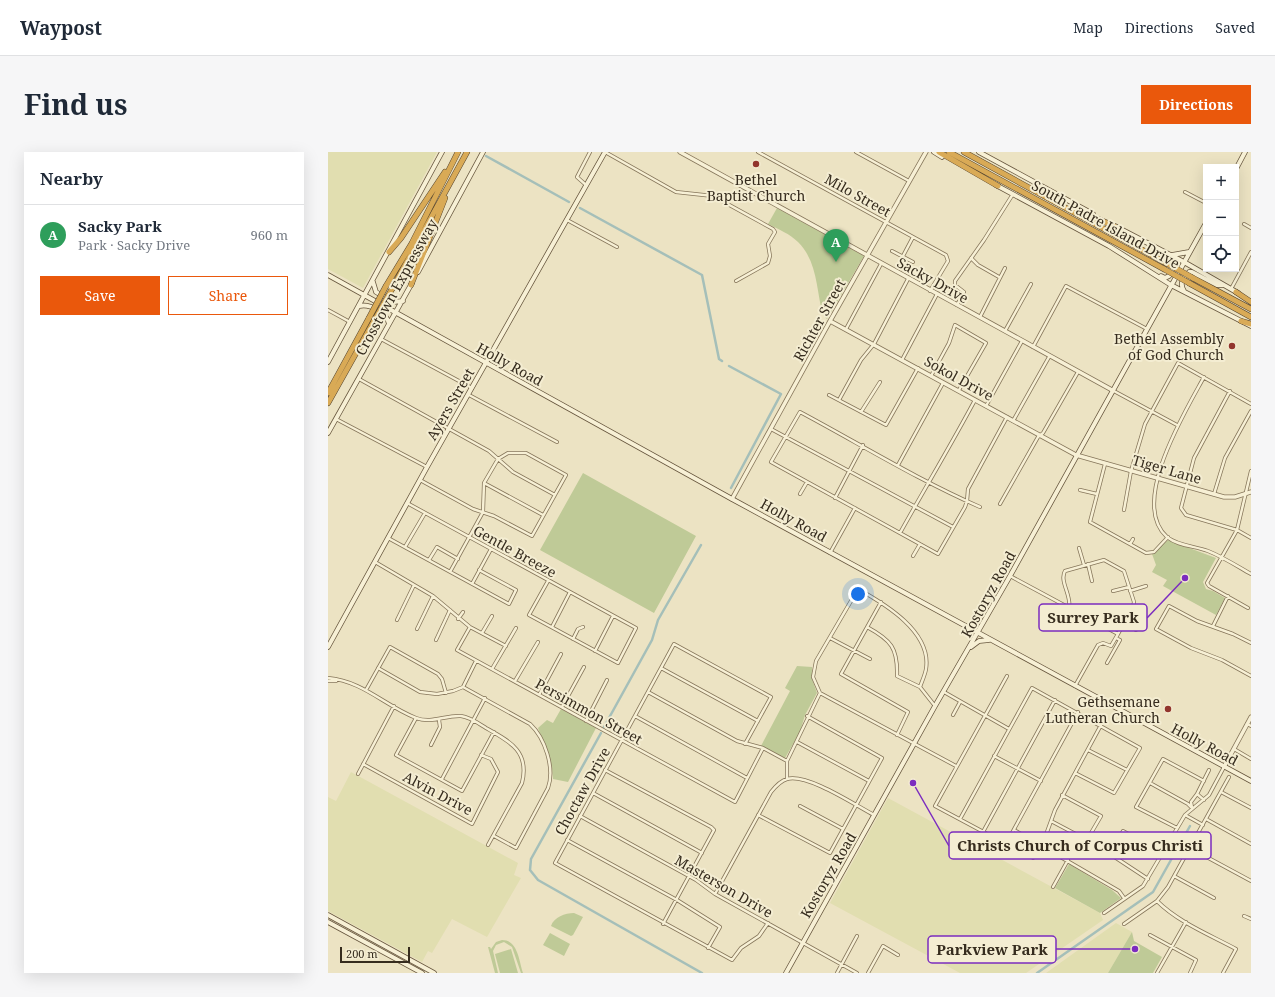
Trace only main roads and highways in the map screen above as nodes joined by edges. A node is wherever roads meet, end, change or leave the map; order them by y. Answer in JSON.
{"nodes":[{"id":1,"x":442,"y":152,"type":"edge"},
{"id":2,"x":466,"y":152,"type":"edge"},
{"id":3,"x":483,"y":152,"type":"edge"},
{"id":4,"x":605,"y":152,"type":"edge"},
{"id":5,"x":934,"y":152,"type":"edge"},
{"id":6,"x":939,"y":152,"type":"edge"},
{"id":7,"x":949,"y":152,"type":"edge"},
{"id":8,"x":964,"y":152,"type":"edge"},
{"id":9,"x":979,"y":152,"type":"edge"},
{"id":10,"x":1245,"y":152,"type":"edge"},
{"id":11,"x":458,"y":153,"type":"edge"},
{"id":12,"x":1239,"y":164,"type":"edge"},
{"id":13,"x":451,"y":182,"type":"junction"},
{"id":14,"x":1022,"y":184,"type":"junction"},
{"id":15,"x":998,"y":186,"type":"junction"},
{"id":16,"x":1114,"y":226,"type":"junction"},
{"id":17,"x":1203,"y":228,"type":"edge"},
{"id":18,"x":389,"y":252,"type":"junction"},
{"id":19,"x":1189,"y":252,"type":"junction"},
{"id":20,"x":1170,"y":254,"type":"junction"},
{"id":21,"x":1184,"y":262,"type":"junction"},
{"id":22,"x":1135,"y":263,"type":"junction"},
{"id":23,"x":328,"y":275,"type":"edge"},
{"id":24,"x":373,"y":282,"type":"junction"},
{"id":25,"x":411,"y":285,"type":"junction"},
{"id":26,"x":1171,"y":285,"type":"junction"},
{"id":27,"x":1224,"y":285,"type":"junction"},
{"id":28,"x":1184,"y":291,"type":"junction"},
{"id":29,"x":1236,"y":292,"type":"joint"},
{"id":30,"x":365,"y":295,"type":"junction"},
{"id":31,"x":403,"y":301,"type":"junction"},
{"id":32,"x":1251,"y":301,"type":"edge"},
{"id":33,"x":359,"y":306,"type":"junction"},
{"id":34,"x":1251,"y":309,"type":"edge"},
{"id":35,"x":396,"y":313,"type":"junction"},
{"id":36,"x":1251,"y":317,"type":"edge"},
{"id":37,"x":1241,"y":321,"type":"joint"},
{"id":38,"x":389,"y":325,"type":"junction"},
{"id":39,"x":1251,"y":325,"type":"edge"},
{"id":40,"x":349,"y":357,"type":"junction"},
{"id":41,"x":328,"y":362,"type":"edge"},
{"id":42,"x":486,"y":364,"type":"junction"},
{"id":43,"x":328,"y":388,"type":"edge"},
{"id":44,"x":328,"y":393,"type":"edge"},
{"id":45,"x":328,"y":404,"type":"edge"},
{"id":46,"x":328,"y":433,"type":"edge"},
{"id":47,"x":978,"y":634,"type":"junction"},
{"id":48,"x":990,"y":640,"type":"junction"},
{"id":49,"x":328,"y":647,"type":"edge"},
{"id":50,"x":970,"y":648,"type":"junction"},
{"id":51,"x":1251,"y":782,"type":"edge"},
{"id":52,"x":328,"y":915,"type":"edge"},
{"id":53,"x":328,"y":922,"type":"edge"},
{"id":54,"x":422,"y":973,"type":"edge"},
{"id":55,"x":434,"y":973,"type":"edge"},
{"id":56,"x":786,"y":973,"type":"edge"}],
"edges":[{"from":1,"to":18,"type":"main road","name":"Crosstown Expressway"},
{"from":2,"to":13,"type":"highway","name":"Crosstown Expressway"},
{"from":3,"to":25,"type":"main road","name":"Crosstown Expressway"},
{"from":4,"to":42,"type":"main road","name":"Ayers Street"},
{"from":5,"to":15,"type":"main road"},
{"from":6,"to":15,"type":"highway"},
{"from":7,"to":36,"type":"highway","name":"South Padre Island Drive","bridge":true},
{"from":8,"to":14,"type":"highway","name":"South Padre Island Drive"},
{"from":9,"to":16,"type":"main road"},
{"from":10,"to":12,"type":"main road"},
{"from":11,"to":18,"type":"highway"},
{"from":11,"to":40,"type":"highway","name":"Crosstown Expressway","bridge":true},
{"from":13,"to":25,"type":"highway"},
{"from":13,"to":45,"type":"highway","name":"Crosstown Expressway","bridge":true},
{"from":14,"to":16,"type":"highway"},
{"from":14,"to":34,"type":"highway","name":"South Padre Island Drive","bridge":true},
{"from":15,"to":22,"type":"main road"},
{"from":16,"to":20,"type":"main road"},
{"from":17,"to":19,"type":"main road","name":"Kostoryz Road"},
{"from":18,"to":24,"type":"main road","name":"Crosstown Expressway"},
{"from":19,"to":20,"type":"main road"},
{"from":19,"to":21,"type":"main road","name":"Kostoryz Road"},
{"from":20,"to":21,"type":"main road"},
{"from":20,"to":22,"type":"main road"},
{"from":21,"to":26,"type":"main road","name":"Kostoryz Road"},
{"from":21,"to":27,"type":"main road"},
{"from":22,"to":26,"type":"main road"},
{"from":23,"to":30,"type":"main road","name":"Holly Road"},
{"from":24,"to":30,"type":"main road","name":"Crosstown Expressway"},
{"from":24,"to":31,"type":"main road"},
{"from":25,"to":31,"type":"main road","name":"Crosstown Expressway"},
{"from":26,"to":28,"type":"main road"},
{"from":26,"to":47,"type":"main road","name":"Kostoryz Road"},
{"from":27,"to":28,"type":"main road"},
{"from":27,"to":29,"type":"main road"},
{"from":28,"to":37,"type":"main road"},
{"from":29,"to":32,"type":"highway"},
{"from":30,"to":33,"type":"main road","name":"Crosstown Expressway"},
{"from":30,"to":35,"type":"main road","name":"Holly Road"},
{"from":31,"to":35,"type":"main road","name":"Crosstown Expressway"},
{"from":33,"to":38,"type":"main road"},
{"from":33,"to":41,"type":"main road","name":"Crosstown Expressway"},
{"from":35,"to":38,"type":"main road","name":"Crosstown Expressway"},
{"from":35,"to":42,"type":"main road","name":"Holly Road"},
{"from":37,"to":39,"type":"highway"},
{"from":38,"to":46,"type":"main road","name":"Crosstown Expressway"},
{"from":40,"to":43,"type":"highway"},
{"from":40,"to":44,"type":"highway","name":"Crosstown Expressway"},
{"from":42,"to":47,"type":"main road","name":"Holly Road"},
{"from":42,"to":49,"type":"main road","name":"Ayers Street"},
{"from":47,"to":48,"type":"main road","name":"Holly Road"},
{"from":47,"to":50,"type":"main road","name":"Kostoryz Road"},
{"from":48,"to":50,"type":"main road"},
{"from":48,"to":51,"type":"main road","name":"Holly Road"},
{"from":50,"to":56,"type":"main road","name":"Kostoryz Road"},
{"from":52,"to":55,"type":"main road"},
{"from":53,"to":54,"type":"main road"}]}
